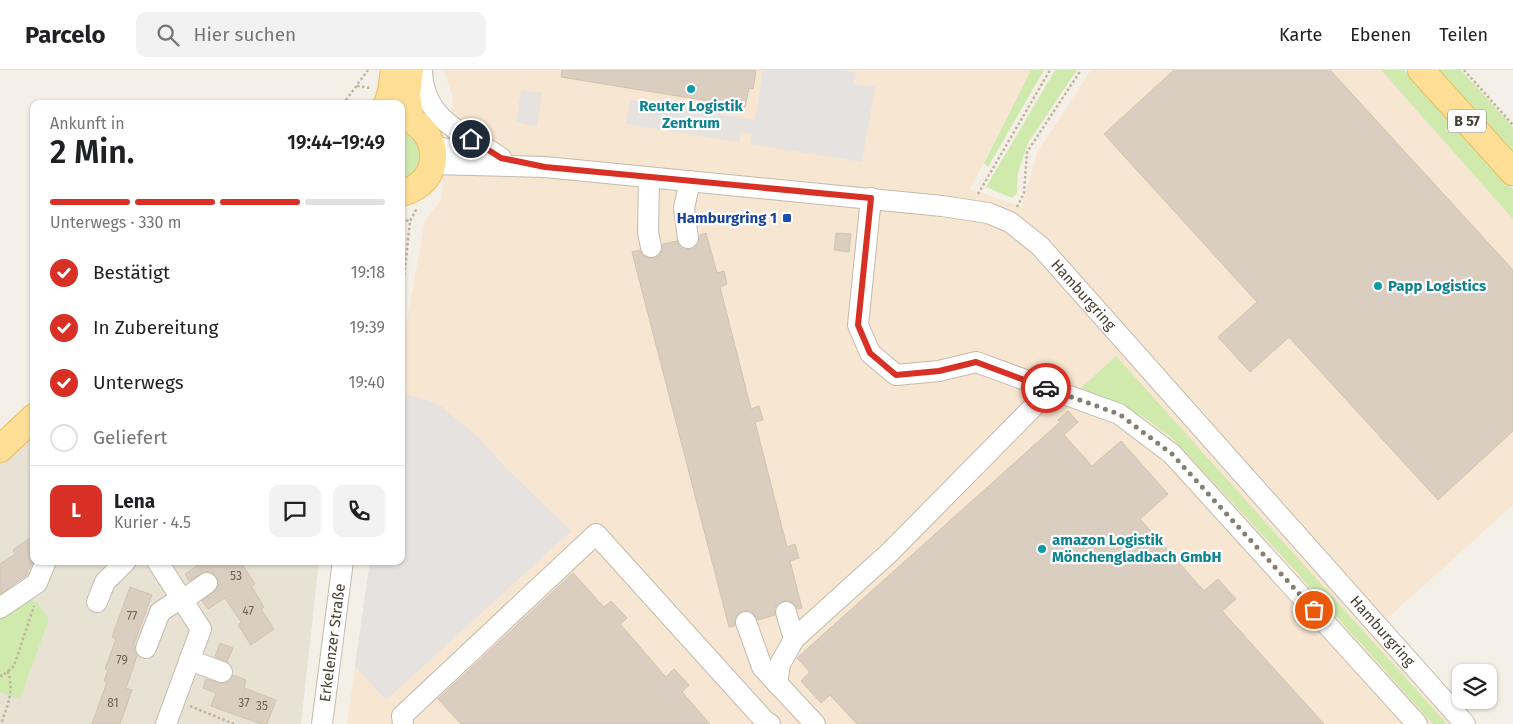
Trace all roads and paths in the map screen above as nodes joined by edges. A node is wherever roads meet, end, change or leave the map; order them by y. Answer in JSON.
{"nodes":[{"id":1,"x":368,"y":70,"type":"edge"},
{"id":2,"x":394,"y":70,"type":"edge"},
{"id":3,"x":410,"y":70,"type":"edge"},
{"id":4,"x":422,"y":70,"type":"edge"},
{"id":5,"x":1050,"y":70,"type":"edge"},
{"id":6,"x":1081,"y":70,"type":"edge"},
{"id":7,"x":1421,"y":70,"type":"edge"},
{"id":8,"x":1464,"y":70,"type":"edge"},
{"id":9,"x":345,"y":100,"type":"edge"},
{"id":10,"x":388,"y":100,"type":"edge"},
{"id":11,"x":406,"y":118,"type":"edge"},
{"id":12,"x":1513,"y":125,"type":"edge"},
{"id":13,"x":433,"y":155,"type":"junction"},
{"id":14,"x":501,"y":158,"type":"junction"},
{"id":15,"x":545,"y":167,"type":"junction"},
{"id":16,"x":1513,"y":172,"type":"edge"},
{"id":17,"x":649,"y":178,"type":"junction"},
{"id":18,"x":690,"y":182,"type":"junction"},
{"id":19,"x":871,"y":198,"type":"junction"},
{"id":20,"x":984,"y":198,"type":"dead end"},
{"id":21,"x":406,"y":199,"type":"edge"},
{"id":22,"x":1010,"y":206,"type":"dead end"},
{"id":23,"x":1016,"y":208,"type":"junction"},
{"id":24,"x":1022,"y":212,"type":"dead end"},
{"id":25,"x":405,"y":220,"type":"edge"},
{"id":26,"x":410,"y":221,"type":"junction"},
{"id":27,"x":688,"y":238,"type":"dead end"},
{"id":28,"x":651,"y":247,"type":"dead end"},
{"id":29,"x":405,"y":268,"type":"edge"},
{"id":30,"x":1051,"y":389,"type":"junction"},
{"id":31,"x":30,"y":421,"type":"edge"},
{"id":32,"x":0,"y":448,"type":"edge"},
{"id":33,"x":44,"y":565,"type":"edge"},
{"id":34,"x":122,"y":565,"type":"edge"},
{"id":35,"x":160,"y":565,"type":"edge"},
{"id":36,"x":342,"y":565,"type":"edge"},
{"id":37,"x":37,"y":583,"type":"junction"},
{"id":38,"x":207,"y":583,"type":"dead end"},
{"id":39,"x":182,"y":599,"type":"junction"},
{"id":40,"x":97,"y":602,"type":"dead end"},
{"id":41,"x":0,"y":608,"type":"edge"},
{"id":42,"x":786,"y":612,"type":"dead end"},
{"id":43,"x":746,"y":622,"type":"dead end"},
{"id":44,"x":794,"y":639,"type":"junction"},
{"id":45,"x":146,"y":648,"type":"dead end"},
{"id":46,"x":189,"y":660,"type":"junction"},
{"id":47,"x":8,"y":671,"type":"junction"},
{"id":48,"x":222,"y":672,"type":"dead end"},
{"id":49,"x":0,"y":675,"type":"edge"},
{"id":50,"x":777,"y":684,"type":"junction"},
{"id":51,"x":175,"y":700,"type":"junction"},
{"id":52,"x":1,"y":724,"type":"edge"},
{"id":53,"x":166,"y":724,"type":"edge"},
{"id":54,"x":234,"y":724,"type":"edge"},
{"id":55,"x":322,"y":724,"type":"edge"},
{"id":56,"x":403,"y":724,"type":"edge"},
{"id":57,"x":770,"y":724,"type":"edge"},
{"id":58,"x":815,"y":724,"type":"edge"},
{"id":59,"x":1417,"y":724,"type":"edge"},
{"id":60,"x":1465,"y":724,"type":"edge"}],
"edges":[{"from":1,"to":9,"type":"path"},
{"from":2,"to":10,"type":"main road"},
{"from":3,"to":11,"type":"main road"},
{"from":4,"to":14,"type":"street"},
{"from":5,"to":20,"type":"path"},
{"from":6,"to":23,"type":"path"},
{"from":7,"to":16,"type":"main road","number":"B 57"},
{"from":8,"to":12,"type":"path"},
{"from":11,"to":13,"type":"main road"},
{"from":13,"to":14,"type":"street"},
{"from":13,"to":15,"type":"street"},
{"from":13,"to":21,"type":"main road"},
{"from":14,"to":15,"type":"street"},
{"from":15,"to":17,"type":"street","name":"Hamburgring"},
{"from":17,"to":18,"type":"street","name":"Hamburgring"},
{"from":17,"to":28,"type":"street"},
{"from":18,"to":19,"type":"street","name":"Hamburgring"},
{"from":18,"to":27,"type":"street"},
{"from":19,"to":30,"type":"street"},
{"from":19,"to":60,"type":"street","name":"Hamburgring"},
{"from":21,"to":26,"type":"path"},
{"from":22,"to":23,"type":"path"},
{"from":23,"to":24,"type":"path"},
{"from":25,"to":26,"type":"path"},
{"from":26,"to":29,"type":"path"},
{"from":30,"to":44,"type":"street"},
{"from":30,"to":59,"type":"street"},
{"from":31,"to":32,"type":"main road"},
{"from":33,"to":37,"type":"street"},
{"from":34,"to":40,"type":"street"},
{"from":35,"to":39,"type":"street"},
{"from":36,"to":55,"type":"street","name":"Erkelenzer Straße"},
{"from":37,"to":41,"type":"street"},
{"from":37,"to":47,"type":"path"},
{"from":38,"to":39,"type":"street"},
{"from":39,"to":45,"type":"street"},
{"from":39,"to":46,"type":"street"},
{"from":42,"to":44,"type":"street"},
{"from":43,"to":50,"type":"street"},
{"from":44,"to":50,"type":"street"},
{"from":46,"to":48,"type":"street"},
{"from":46,"to":51,"type":"street"},
{"from":47,"to":49,"type":"path"},
{"from":47,"to":52,"type":"path"},
{"from":50,"to":58,"type":"street"},
{"from":51,"to":53,"type":"street"},
{"from":51,"to":54,"type":"path"},
{"from":56,"to":57,"type":"street"}]}
